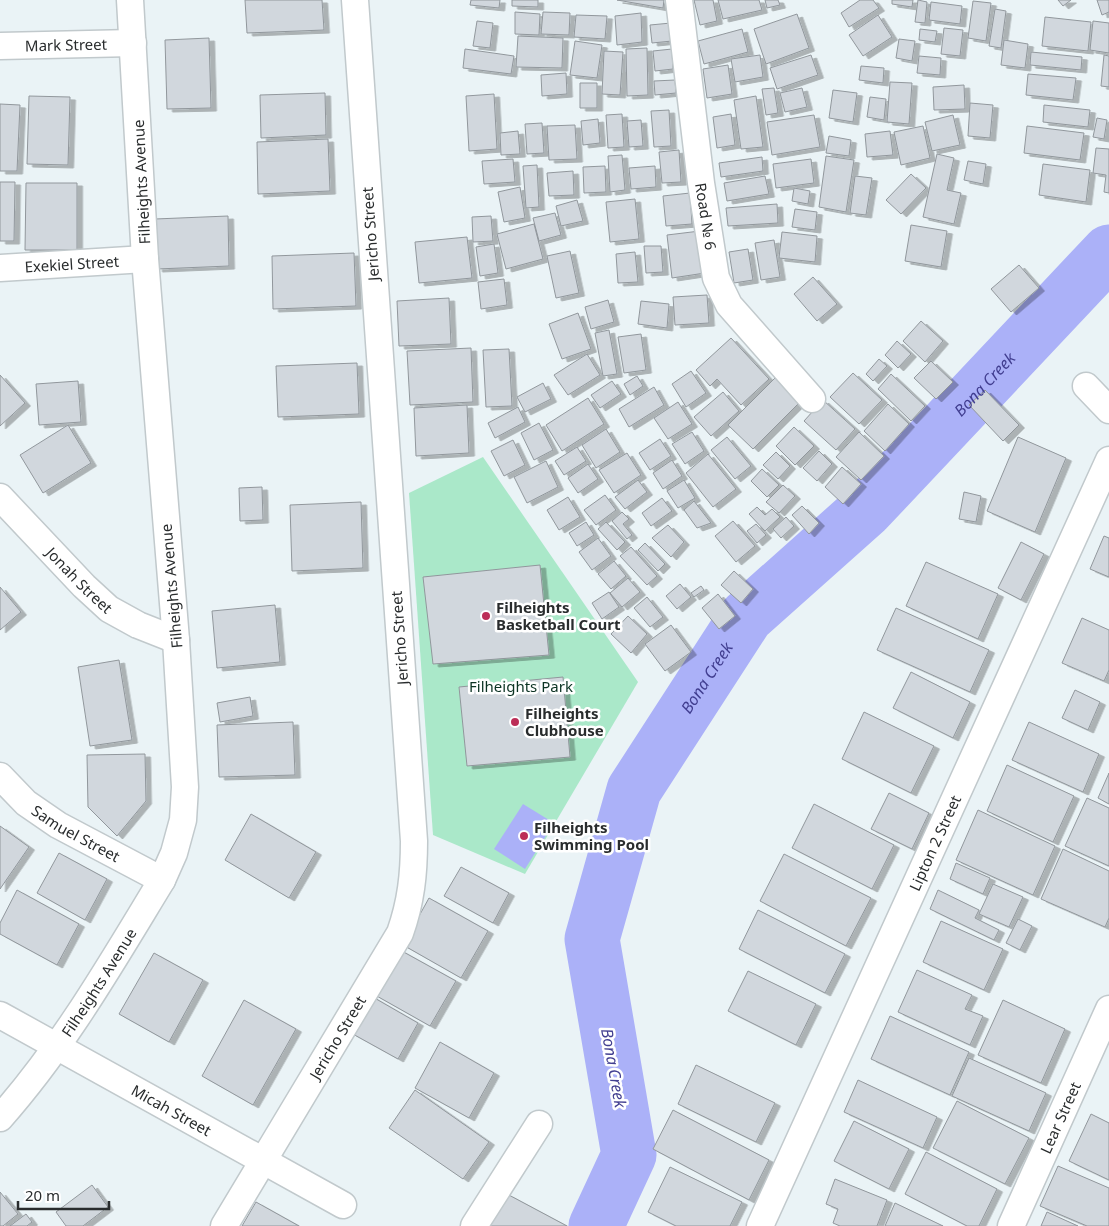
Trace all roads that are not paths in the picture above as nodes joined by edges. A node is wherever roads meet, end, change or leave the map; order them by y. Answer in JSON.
{"nodes":[{"id":1,"x":130,"y":0,"type":"edge"},
{"id":2,"x":355,"y":0,"type":"edge"},
{"id":3,"x":680,"y":0,"type":"edge"},
{"id":4,"x":133,"y":43,"type":"junction"},
{"id":5,"x":0,"y":46,"type":"edge"},
{"id":6,"x":145,"y":259,"type":"junction"},
{"id":7,"x":0,"y":268,"type":"edge"},
{"id":8,"x":1086,"y":386,"type":"dead end"},
{"id":9,"x":812,"y":398,"type":"dead end"},
{"id":10,"x":1109,"y":410,"type":"edge"},
{"id":11,"x":1109,"y":460,"type":"edge"},
{"id":12,"x":0,"y":497,"type":"edge"},
{"id":13,"x":176,"y":640,"type":"junction"},
{"id":14,"x":0,"y":776,"type":"edge"},
{"id":15,"x":162,"y":880,"type":"junction"},
{"id":16,"x":1109,"y":1009,"type":"edge"},
{"id":17,"x":0,"y":1015,"type":"edge"},
{"id":18,"x":58,"y":1048,"type":"junction"},
{"id":19,"x":0,"y":1118,"type":"edge"},
{"id":20,"x":539,"y":1124,"type":"dead end"},
{"id":21,"x":265,"y":1160,"type":"junction"},
{"id":22,"x":344,"y":1205,"type":"dead end"},
{"id":23,"x":224,"y":1226,"type":"edge"},
{"id":24,"x":474,"y":1226,"type":"edge"},
{"id":25,"x":760,"y":1226,"type":"edge"},
{"id":26,"x":1010,"y":1226,"type":"edge"}],
"edges":[{"from":1,"to":4,"type":"street","name":"Filheights Avenue"},
{"from":2,"to":21,"type":"street","name":"Jericho Street"},
{"from":3,"to":9,"type":"street","name":"Road № 6"},
{"from":4,"to":5,"type":"street","name":"Mark Street"},
{"from":4,"to":6,"type":"street","name":"Filheights Avenue"},
{"from":6,"to":7,"type":"street","name":"Exekiel Street"},
{"from":6,"to":13,"type":"street","name":"Filheights Avenue"},
{"from":8,"to":10,"type":"street"},
{"from":11,"to":25,"type":"street","name":"Lipton 2 Street"},
{"from":12,"to":13,"type":"street","name":"Jonah Street"},
{"from":13,"to":15,"type":"street","name":"Filheights Avenue"},
{"from":14,"to":15,"type":"street","name":"Samuel Street"},
{"from":15,"to":18,"type":"street","name":"Filheights Avenue"},
{"from":16,"to":26,"type":"street","name":"Lear Street"},
{"from":17,"to":18,"type":"street","name":"Micah Street"},
{"from":18,"to":19,"type":"street","name":"Filheights Avenue"},
{"from":18,"to":21,"type":"street","name":"Micah Street"},
{"from":20,"to":24,"type":"street"},
{"from":21,"to":22,"type":"street","name":"Micah Street"},
{"from":21,"to":23,"type":"street","name":"Jericho Street"}]}
